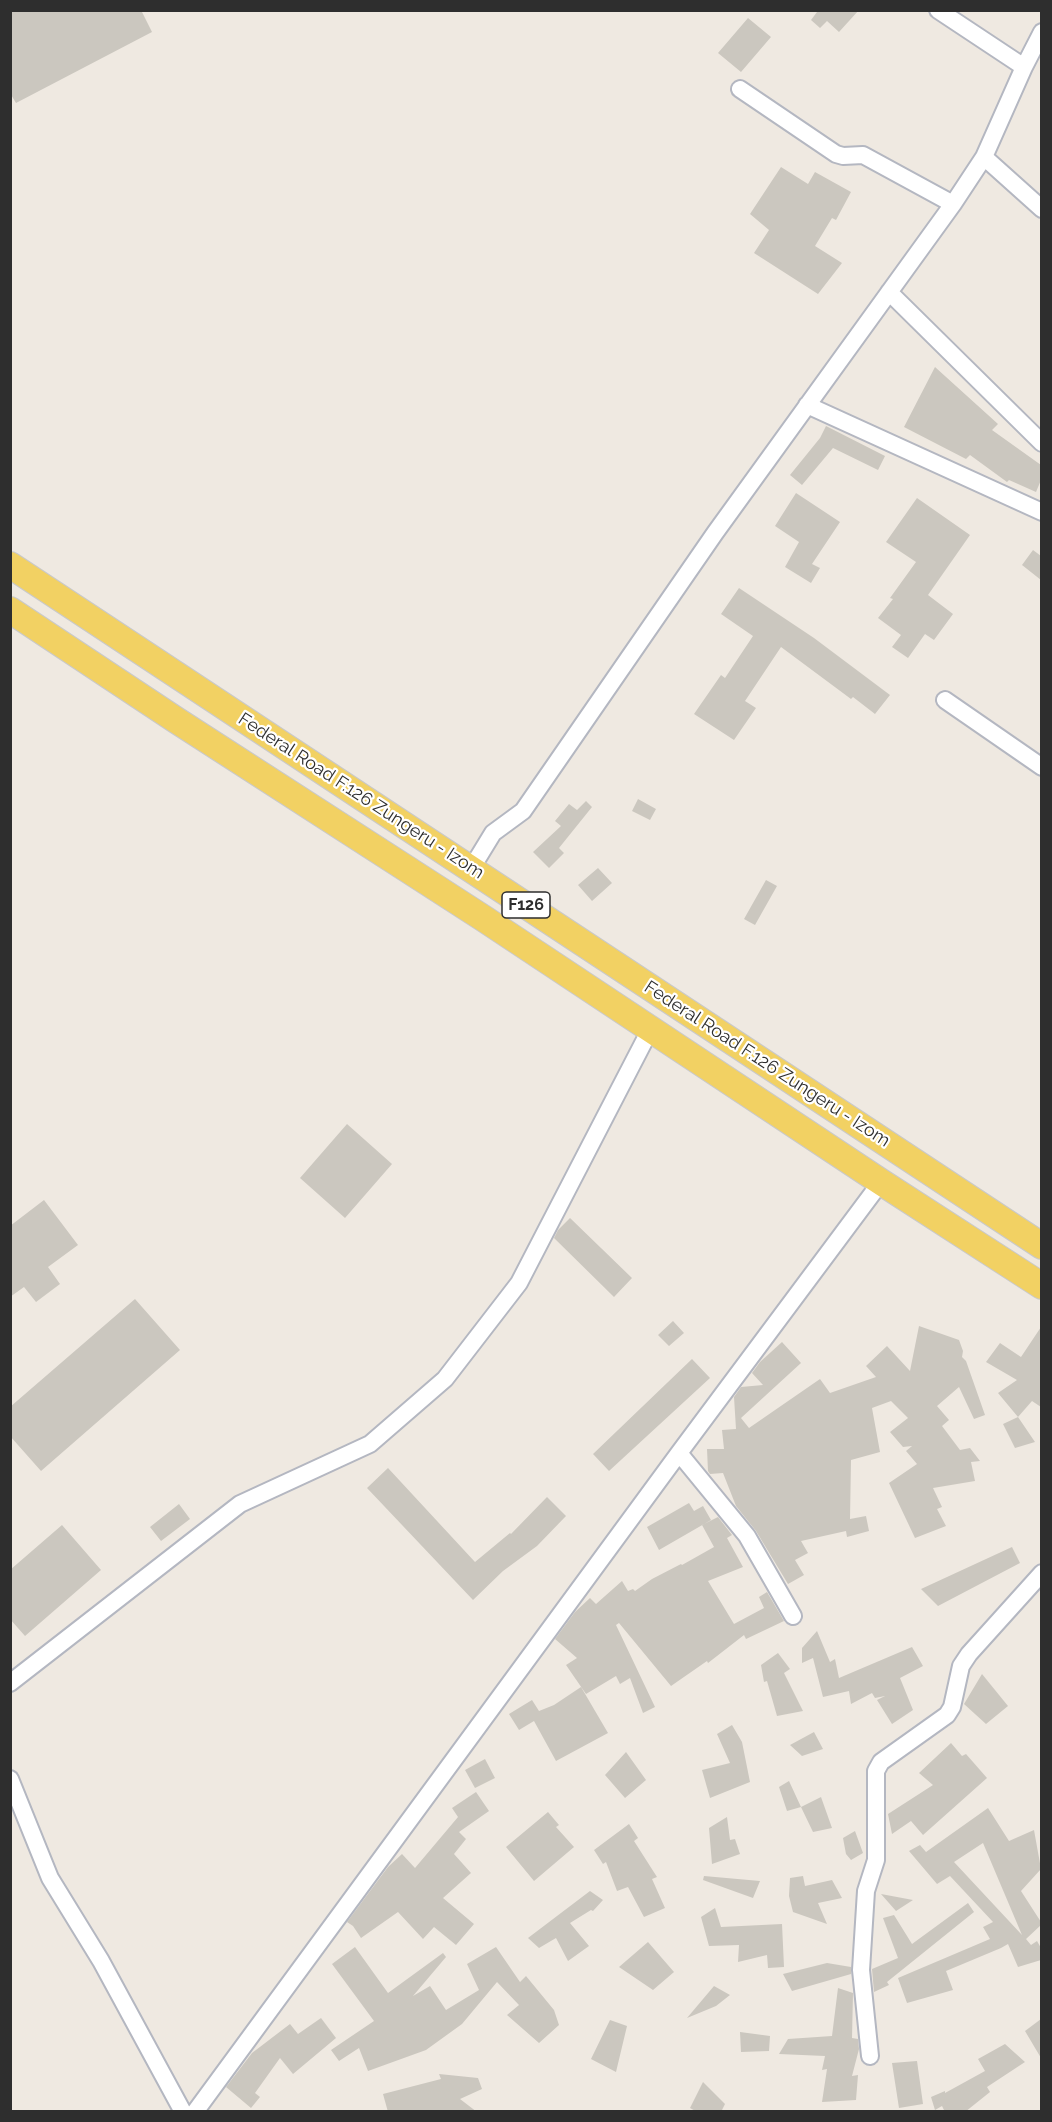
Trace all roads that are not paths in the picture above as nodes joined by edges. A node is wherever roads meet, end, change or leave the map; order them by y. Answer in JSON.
{"nodes":[{"id":1,"x":938,"y":10,"type":"edge"},
{"id":2,"x":1041,"y":32,"type":"edge"},
{"id":3,"x":1024,"y":67,"type":"junction"},
{"id":4,"x":740,"y":89,"type":"dead end"},
{"id":5,"x":984,"y":158,"type":"junction"},
{"id":6,"x":953,"y":204,"type":"junction"},
{"id":7,"x":1041,"y":209,"type":"edge"},
{"id":8,"x":889,"y":292,"type":"junction"},
{"id":9,"x":807,"y":405,"type":"junction"},
{"id":10,"x":1041,"y":443,"type":"edge"},
{"id":11,"x":1041,"y":512,"type":"edge"},
{"id":12,"x":10,"y":565,"type":"edge"},
{"id":13,"x":10,"y":610,"type":"edge"},
{"id":14,"x":196,"y":686,"type":"junction"},
{"id":15,"x":945,"y":700,"type":"dead end"},
{"id":16,"x":176,"y":720,"type":"junction"},
{"id":17,"x":1041,"y":767,"type":"edge"},
{"id":18,"x":471,"y":869,"type":"junction"},
{"id":19,"x":651,"y":1028,"type":"junction"},
{"id":20,"x":881,"y":1182,"type":"junction"},
{"id":21,"x":1041,"y":1246,"type":"edge"},
{"id":22,"x":1041,"y":1286,"type":"edge"},
{"id":23,"x":679,"y":1453,"type":"junction"},
{"id":24,"x":1041,"y":1574,"type":"edge"},
{"id":25,"x":793,"y":1616,"type":"dead end"},
{"id":26,"x":10,"y":1683,"type":"edge"},
{"id":27,"x":10,"y":1779,"type":"edge"},
{"id":28,"x":870,"y":2056,"type":"dead end"},
{"id":29,"x":183,"y":2112,"type":"edge"},
{"id":30,"x":195,"y":2112,"type":"edge"}],
"edges":[{"from":1,"to":3,"type":"street"},
{"from":2,"to":3,"type":"street"},
{"from":3,"to":5,"type":"street"},
{"from":4,"to":6,"type":"street"},
{"from":5,"to":6,"type":"street"},
{"from":5,"to":7,"type":"street"},
{"from":6,"to":8,"type":"street"},
{"from":8,"to":9,"type":"street"},
{"from":8,"to":10,"type":"street"},
{"from":9,"to":11,"type":"street"},
{"from":9,"to":18,"type":"street"},
{"from":12,"to":14,"type":"main road","name":"Federal Road F.126 Zungeru - Izom","number":"F126"},
{"from":13,"to":16,"type":"main road","name":"Federal Road F.126 Zungeru - Izom","number":"F126"},
{"from":14,"to":16,"type":"main road"},
{"from":14,"to":18,"type":"main road","name":"Federal Road F.126 Zungeru - Izom","number":"F126"},
{"from":15,"to":17,"type":"street"},
{"from":16,"to":19,"type":"main road","name":"Federal Road F.126 Zungeru - Izom","number":"F126"},
{"from":18,"to":21,"type":"main road","name":"Federal Road F.126 Zungeru - Izom","number":"F126"},
{"from":19,"to":20,"type":"main road","name":"Federal Road F.126 Zungeru - Izom","number":"F126"},
{"from":19,"to":26,"type":"street"},
{"from":20,"to":22,"type":"main road","name":"Federal Road F.126 Zungeru - Izom","number":"F126"},
{"from":20,"to":23,"type":"street"},
{"from":23,"to":25,"type":"street"},
{"from":23,"to":30,"type":"street"},
{"from":24,"to":28,"type":"street"},
{"from":27,"to":29,"type":"street"}]}
